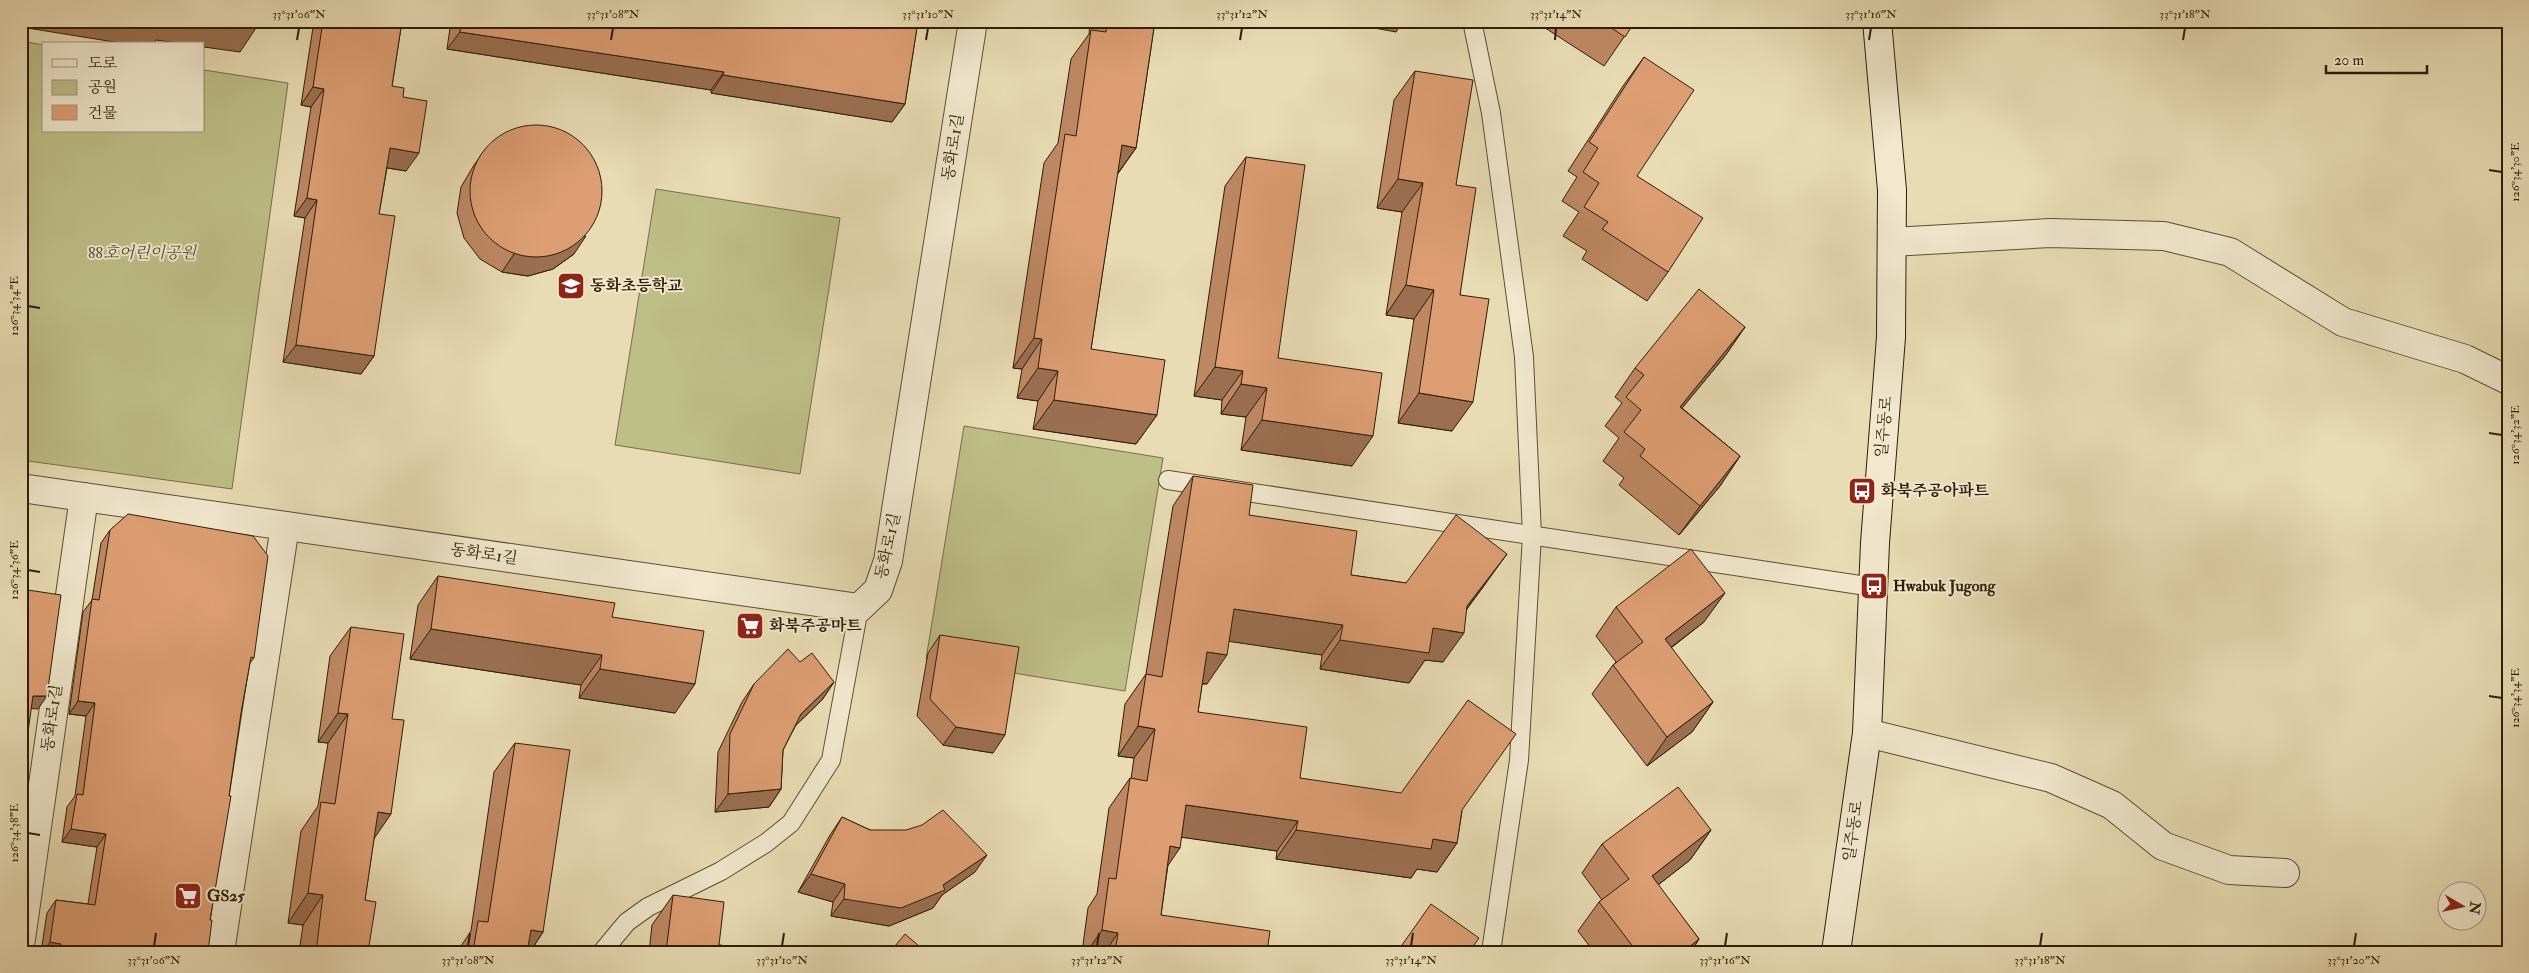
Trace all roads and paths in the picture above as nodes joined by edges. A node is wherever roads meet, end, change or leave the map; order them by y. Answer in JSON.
{"nodes":[{"id":1,"x":973,"y":21,"type":"edge"},
{"id":2,"x":1472,"y":21,"type":"edge"},
{"id":3,"x":1877,"y":21,"type":"edge"},
{"id":4,"x":1892,"y":242,"type":"junction"},
{"id":5,"x":2508,"y":380,"type":"edge"},
{"id":6,"x":1168,"y":480,"type":"dead end"},
{"id":7,"x":21,"y":488,"type":"edge"},
{"id":8,"x":84,"y":497,"type":"junction"},
{"id":9,"x":284,"y":526,"type":"junction"},
{"id":10,"x":1532,"y":535,"type":"junction"},
{"id":11,"x":1873,"y":587,"type":"junction"},
{"id":12,"x":859,"y":608,"type":"junction"},
{"id":13,"x":1867,"y":733,"type":"junction"},
{"id":14,"x":2285,"y":873,"type":"dead end"},
{"id":15,"x":21,"y":939,"type":"edge"},
{"id":16,"x":220,"y":952,"type":"edge"},
{"id":17,"x":602,"y":952,"type":"edge"},
{"id":18,"x":1491,"y":952,"type":"edge"},
{"id":19,"x":1836,"y":952,"type":"edge"}],
"edges":[{"from":1,"to":12,"type":"street","name":"동화로1길"},
{"from":2,"to":10,"type":"lane"},
{"from":3,"to":4,"type":"street","name":"일주동로"},
{"from":4,"to":5,"type":"street"},
{"from":4,"to":11,"type":"street","name":"일주동로"},
{"from":6,"to":10,"type":"lane"},
{"from":7,"to":8,"type":"street","name":"동화로1길"},
{"from":8,"to":9,"type":"street","name":"동화로1길"},
{"from":8,"to":15,"type":"street","name":"동화로1길"},
{"from":9,"to":12,"type":"street","name":"동화로1길"},
{"from":9,"to":16,"type":"street"},
{"from":10,"to":11,"type":"lane"},
{"from":10,"to":18,"type":"lane"},
{"from":11,"to":13,"type":"street","name":"일주동로"},
{"from":12,"to":17,"type":"lane"},
{"from":13,"to":14,"type":"street"},
{"from":13,"to":19,"type":"street","name":"일주동로"}]}
